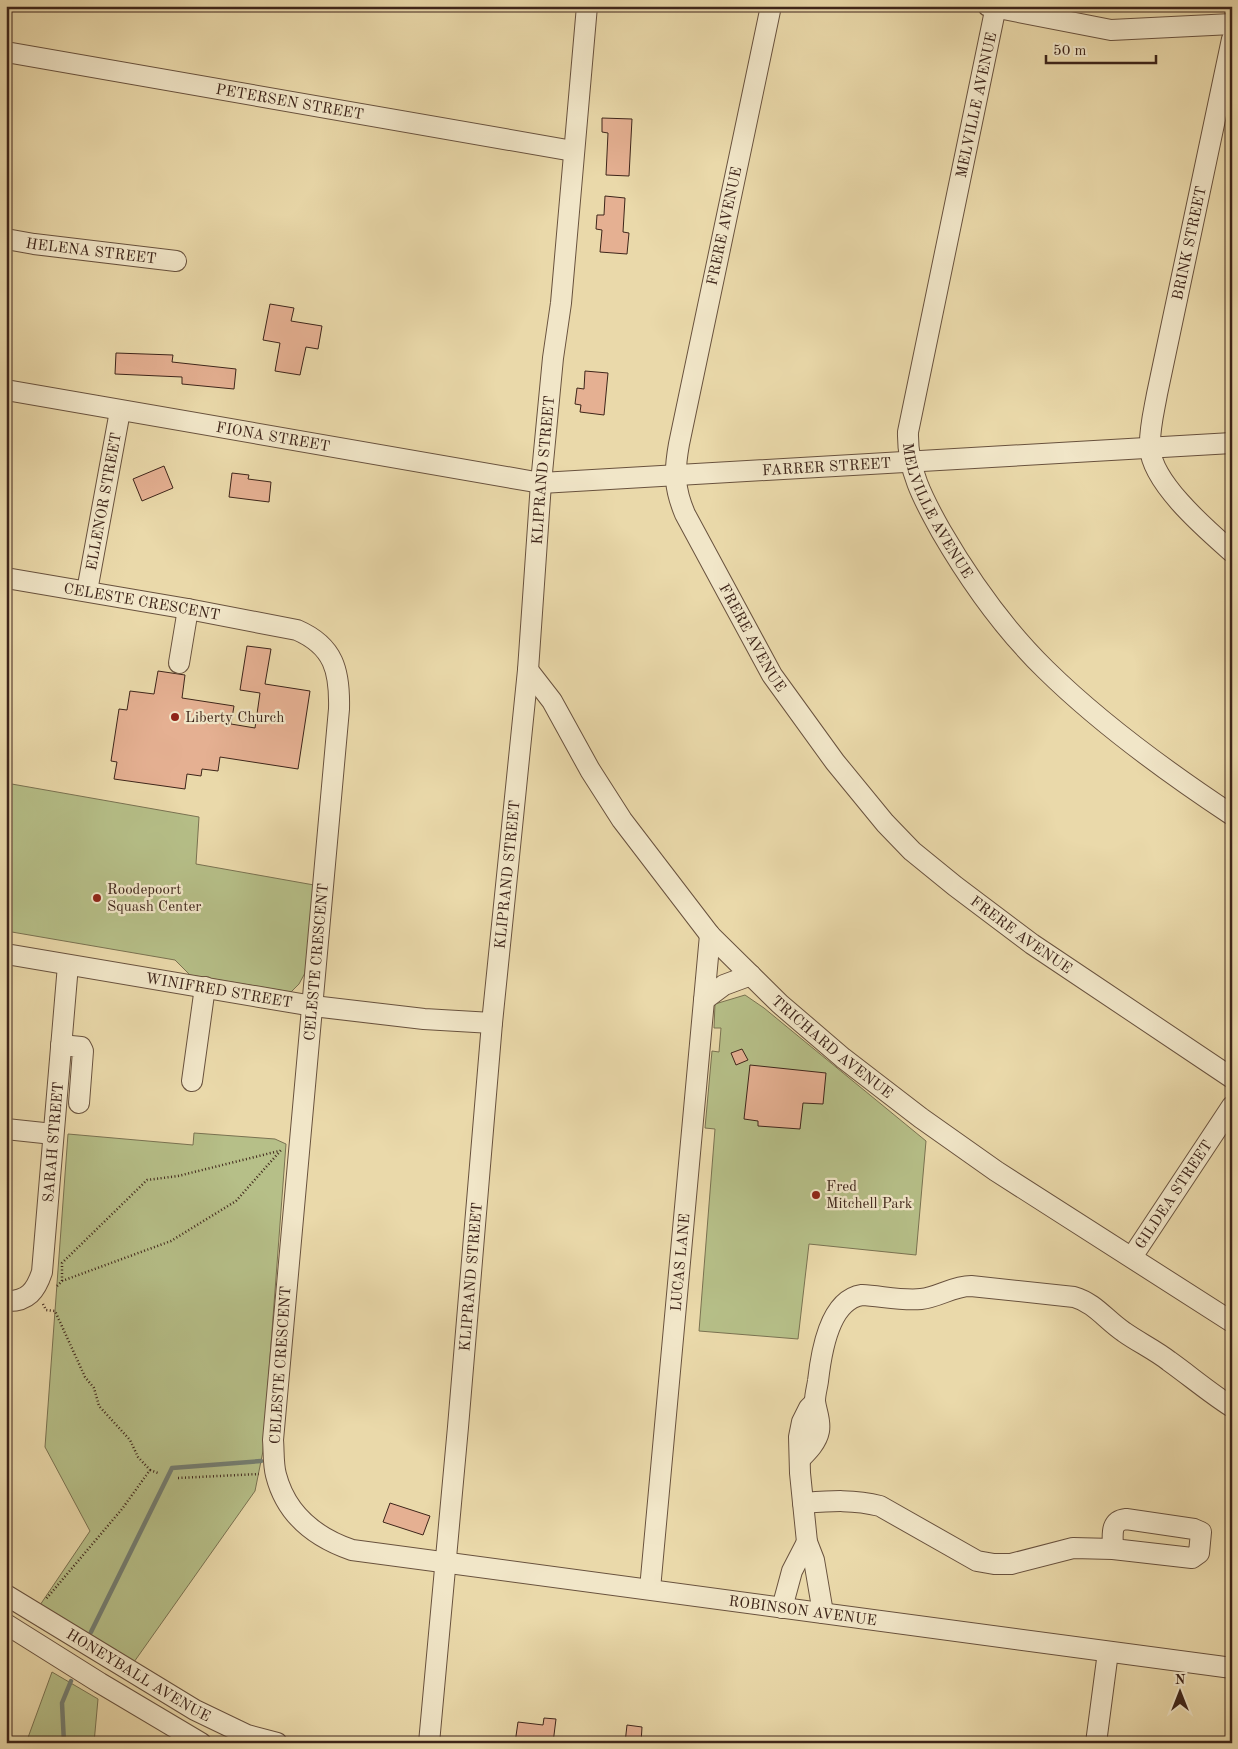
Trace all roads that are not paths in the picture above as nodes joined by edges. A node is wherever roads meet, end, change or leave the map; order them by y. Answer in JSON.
{"nodes":[{"id":1,"x":586,"y":6,"type":"edge"},
{"id":2,"x":771,"y":6,"type":"edge"},
{"id":3,"x":994,"y":7,"type":"edge"},
{"id":4,"x":1232,"y":24,"type":"edge"},
{"id":5,"x":1232,"y":39,"type":"edge"},
{"id":6,"x":6,"y":52,"type":"edge"},
{"id":7,"x":573,"y":151,"type":"junction"},
{"id":8,"x":6,"y":239,"type":"edge"},
{"id":9,"x":176,"y":261,"type":"dead end"},
{"id":10,"x":6,"y":390,"type":"edge"},
{"id":11,"x":120,"y":411,"type":"junction"},
{"id":12,"x":1232,"y":443,"type":"edge"},
{"id":13,"x":1150,"y":447,"type":"junction"},
{"id":14,"x":910,"y":463,"type":"junction"},
{"id":15,"x":675,"y":476,"type":"junction"},
{"id":16,"x":541,"y":483,"type":"junction"},
{"id":17,"x":1232,"y":552,"type":"edge"},
{"id":18,"x":6,"y":578,"type":"edge"},
{"id":19,"x":87,"y":591,"type":"junction"},
{"id":20,"x":188,"y":609,"type":"junction"},
{"id":21,"x":179,"y":663,"type":"dead end"},
{"id":22,"x":528,"y":670,"type":"junction"},
{"id":23,"x":1232,"y":815,"type":"edge"},
{"id":24,"x":710,"y":935,"type":"junction"},
{"id":25,"x":6,"y":954,"type":"edge"},
{"id":26,"x":68,"y":965,"type":"junction"},
{"id":27,"x":751,"y":975,"type":"junction"},
{"id":28,"x":205,"y":988,"type":"junction"},
{"id":29,"x":704,"y":1000,"type":"junction"},
{"id":30,"x":313,"y":1006,"type":"junction"},
{"id":31,"x":492,"y":1024,"type":"junction"},
{"id":32,"x":61,"y":1045,"type":"junction"},
{"id":33,"x":1232,"y":1078,"type":"edge"},
{"id":34,"x":192,"y":1081,"type":"dead end"},
{"id":35,"x":79,"y":1104,"type":"dead end"},
{"id":36,"x":1232,"y":1106,"type":"edge"},
{"id":37,"x":6,"y":1129,"type":"edge"},
{"id":38,"x":53,"y":1134,"type":"junction"},
{"id":39,"x":1132,"y":1257,"type":"junction"},
{"id":40,"x":8,"y":1301,"type":"edge"},
{"id":41,"x":1232,"y":1322,"type":"edge"},
{"id":42,"x":1232,"y":1407,"type":"edge"},
{"id":43,"x":803,"y":1502,"type":"junction"},
{"id":44,"x":807,"y":1542,"type":"junction"},
{"id":45,"x":1113,"y":1550,"type":"dead end"},
{"id":46,"x":372,"y":1553,"type":"joint"},
{"id":47,"x":445,"y":1562,"type":"junction"},
{"id":48,"x":650,"y":1589,"type":"junction"},
{"id":49,"x":6,"y":1596,"type":"edge"},
{"id":50,"x":782,"y":1608,"type":"junction"},
{"id":51,"x":823,"y":1613,"type":"junction"},
{"id":52,"x":6,"y":1624,"type":"edge"},
{"id":53,"x":1108,"y":1652,"type":"junction"},
{"id":54,"x":1232,"y":1668,"type":"edge"},
{"id":55,"x":245,"y":1739,"type":"edge"},
{"id":56,"x":201,"y":1743,"type":"edge"},
{"id":57,"x":277,"y":1743,"type":"edge"},
{"id":58,"x":429,"y":1743,"type":"edge"},
{"id":59,"x":1096,"y":1743,"type":"edge"}],
"edges":[{"from":1,"to":7,"type":"street","name":"KLIPRAND STREET"},
{"from":2,"to":15,"type":"street","name":"FRERE AVENUE"},
{"from":3,"to":4,"type":"street"},
{"from":3,"to":14,"type":"street","name":"MELVILLE AVENUE"},
{"from":5,"to":13,"type":"street","name":"BRINK STREET"},
{"from":6,"to":7,"type":"street","name":"PETERSEN STREET"},
{"from":7,"to":16,"type":"street","name":"KLIPRAND STREET"},
{"from":8,"to":9,"type":"street","name":"HELENA STREET"},
{"from":10,"to":11,"type":"street","name":"FIONA STREET"},
{"from":11,"to":16,"type":"street","name":"FIONA STREET"},
{"from":11,"to":19,"type":"street","name":"ELLENOR STREET"},
{"from":12,"to":13,"type":"street","name":"FARRER STREET"},
{"from":13,"to":14,"type":"street","name":"FARRER STREET"},
{"from":13,"to":17,"type":"street"},
{"from":14,"to":15,"type":"street","name":"FARRER STREET"},
{"from":14,"to":23,"type":"street","name":"MELVILLE AVENUE"},
{"from":15,"to":16,"type":"street","name":"FARRER STREET"},
{"from":15,"to":33,"type":"street","name":"FRERE AVENUE"},
{"from":16,"to":22,"type":"street","name":"KLIPRAND STREET"},
{"from":18,"to":19,"type":"street","name":"CELESTE CRESCENT"},
{"from":19,"to":20,"type":"street","name":"CELESTE CRESCENT"},
{"from":20,"to":21,"type":"street"},
{"from":20,"to":30,"type":"street","name":"CELESTE CRESCENT"},
{"from":22,"to":24,"type":"street","name":"TRICHARD AVENUE"},
{"from":22,"to":31,"type":"street","name":"KLIPRAND STREET"},
{"from":24,"to":27,"type":"street","name":"TRICHARD AVENUE"},
{"from":24,"to":29,"type":"street","name":"LUCAS LANE"},
{"from":25,"to":26,"type":"street","name":"WINIFRED STREET"},
{"from":26,"to":28,"type":"street","name":"WINIFRED STREET"},
{"from":26,"to":32,"type":"street","name":"SARAH STREET"},
{"from":27,"to":29,"type":"street"},
{"from":27,"to":39,"type":"street","name":"TRICHARD AVENUE"},
{"from":28,"to":30,"type":"street","name":"WINIFRED STREET"},
{"from":28,"to":34,"type":"street"},
{"from":29,"to":48,"type":"street","name":"LUCAS LANE"},
{"from":30,"to":31,"type":"street","name":"WINIFRED STREET"},
{"from":30,"to":46,"type":"street","name":"CELESTE CRESCENT"},
{"from":31,"to":47,"type":"street","name":"KLIPRAND STREET"},
{"from":32,"to":35,"type":"street"},
{"from":32,"to":38,"type":"street","name":"SARAH STREET"},
{"from":36,"to":39,"type":"street","name":"GILDEA STREET"},
{"from":37,"to":38,"type":"street"},
{"from":38,"to":40,"type":"street","name":"SARAH STREET"},
{"from":39,"to":41,"type":"street","name":"TRICHARD AVENUE"},
{"from":42,"to":43,"type":"street"},
{"from":43,"to":44,"type":"street"},
{"from":43,"to":45,"type":"street"},
{"from":44,"to":50,"type":"street"},
{"from":44,"to":51,"type":"street"},
{"from":46,"to":47,"type":"street","name":"ROBINSON AVENUE"},
{"from":47,"to":48,"type":"street","name":"ROBINSON AVENUE"},
{"from":47,"to":58,"type":"street","name":"KLIPRAND STREET"},
{"from":48,"to":50,"type":"street","name":"ROBINSON AVENUE"},
{"from":49,"to":55,"type":"street","name":"HONEYBALL AVENUE"},
{"from":50,"to":51,"type":"street","name":"ROBINSON AVENUE"},
{"from":51,"to":53,"type":"street","name":"ROBINSON AVENUE"},
{"from":52,"to":56,"type":"street","name":"HONEYBALL AVENUE"},
{"from":53,"to":54,"type":"street","name":"ROBINSON AVENUE"},
{"from":53,"to":59,"type":"street"},
{"from":55,"to":57,"type":"street","name":"HONEYBALL AVENUE"}]}
